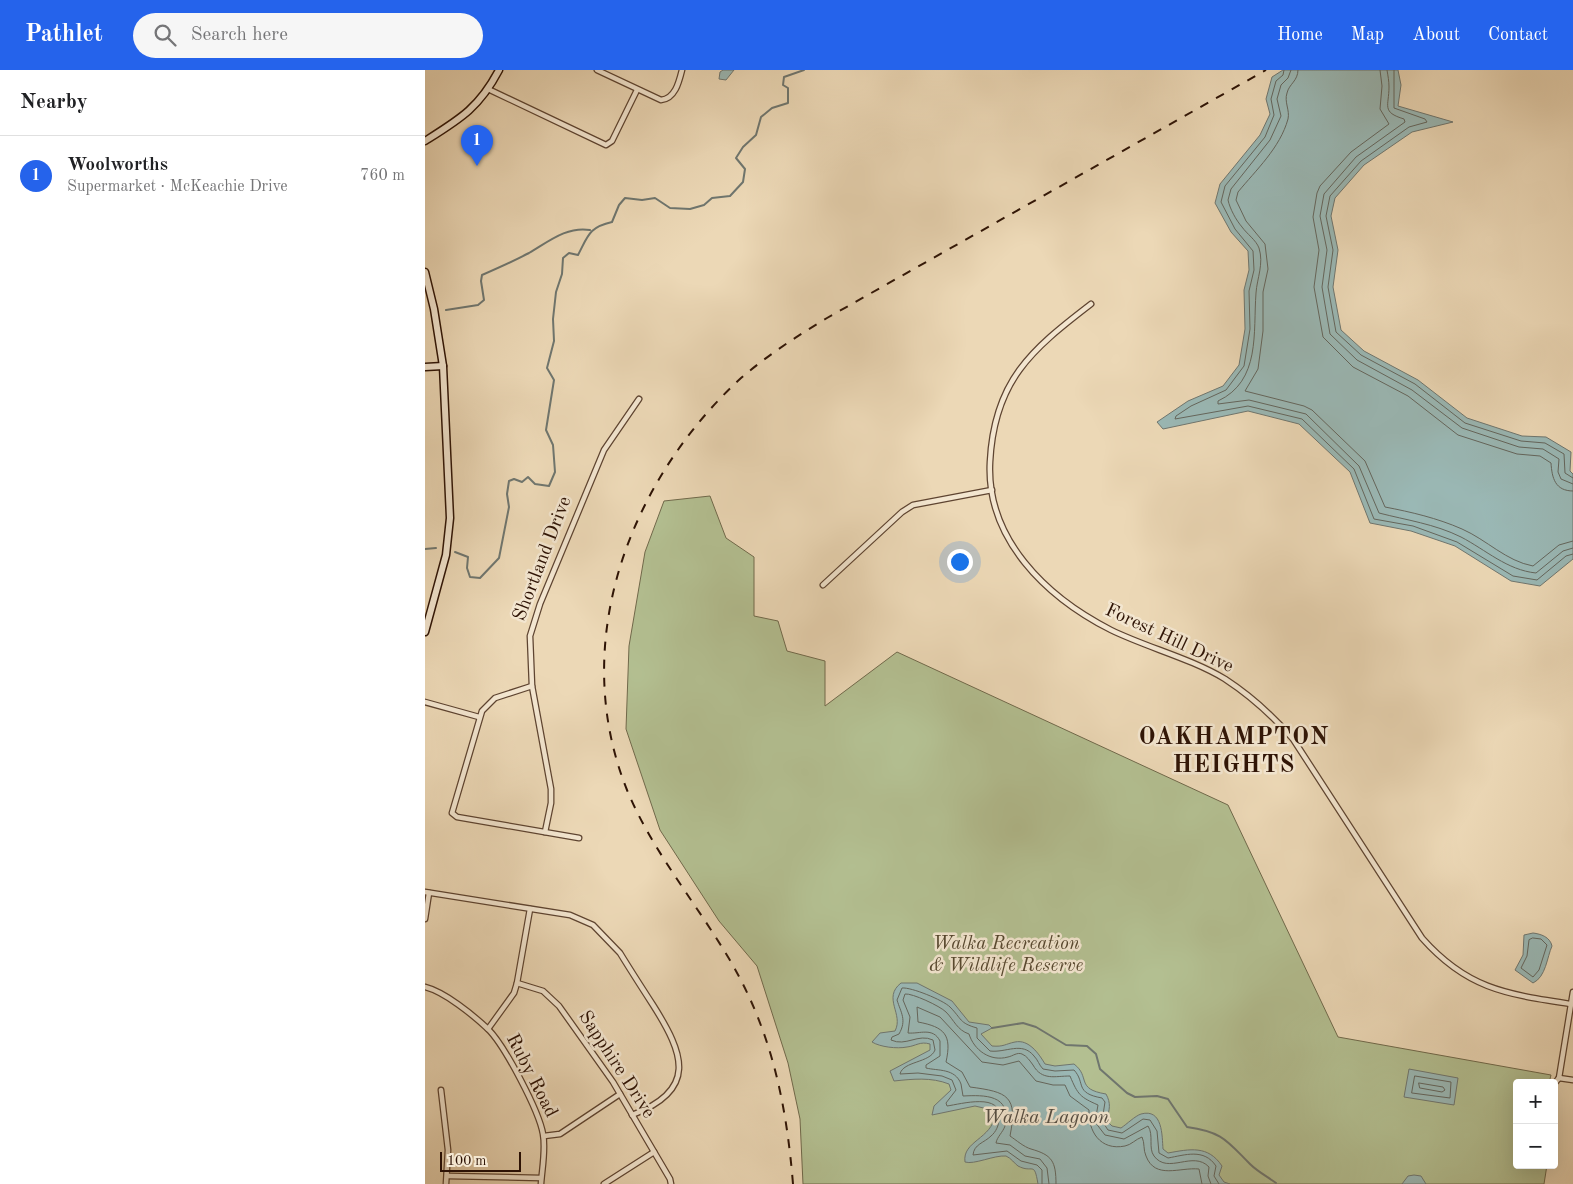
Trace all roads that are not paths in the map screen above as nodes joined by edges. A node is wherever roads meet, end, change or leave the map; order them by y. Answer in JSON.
{"nodes":[{"id":1,"x":499,"y":70,"type":"edge"},
{"id":2,"x":597,"y":70,"type":"edge"},
{"id":3,"x":682,"y":70,"type":"edge"},
{"id":4,"x":489,"y":89,"type":"junction"},
{"id":5,"x":637,"y":90,"type":"junction"},
{"id":6,"x":425,"y":141,"type":"edge"},
{"id":7,"x":425,"y":272,"type":"edge"},
{"id":8,"x":1091,"y":304,"type":"dead end"},
{"id":9,"x":443,"y":366,"type":"junction"},
{"id":10,"x":425,"y":367,"type":"edge"},
{"id":11,"x":639,"y":399,"type":"dead end"},
{"id":12,"x":992,"y":490,"type":"junction"},
{"id":13,"x":823,"y":585,"type":"dead end"},
{"id":14,"x":425,"y":632,"type":"edge"},
{"id":15,"x":532,"y":686,"type":"junction"},
{"id":16,"x":425,"y":702,"type":"edge"},
{"id":17,"x":479,"y":717,"type":"junction"},
{"id":18,"x":545,"y":832,"type":"junction"},
{"id":19,"x":579,"y":838,"type":"dead end"},
{"id":20,"x":427,"y":893,"type":"edge"},
{"id":21,"x":530,"y":909,"type":"junction"},
{"id":22,"x":425,"y":919,"type":"edge"},
{"id":23,"x":517,"y":983,"type":"junction"},
{"id":24,"x":425,"y":987,"type":"edge"},
{"id":25,"x":1573,"y":992,"type":"edge"},
{"id":26,"x":1571,"y":1004,"type":"junction"},
{"id":27,"x":488,"y":1029,"type":"junction"},
{"id":28,"x":1559,"y":1078,"type":"joint"},
{"id":29,"x":1573,"y":1080,"type":"edge"},
{"id":30,"x":441,"y":1090,"type":"dead end"},
{"id":31,"x":620,"y":1094,"type":"junction"},
{"id":32,"x":632,"y":1115,"type":"junction"},
{"id":33,"x":544,"y":1136,"type":"junction"},
{"id":34,"x":654,"y":1152,"type":"junction"},
{"id":35,"x":447,"y":1176,"type":"junction"},
{"id":36,"x":541,"y":1178,"type":"junction"},
{"id":37,"x":446,"y":1184,"type":"edge"},
{"id":38,"x":541,"y":1184,"type":"edge"},
{"id":39,"x":604,"y":1184,"type":"edge"},
{"id":40,"x":671,"y":1184,"type":"edge"}],
"edges":[{"from":1,"to":4,"type":"main road"},
{"from":2,"to":5,"type":"street"},
{"from":3,"to":5,"type":"street"},
{"from":4,"to":5,"type":"street"},
{"from":4,"to":6,"type":"main road"},
{"from":7,"to":9,"type":"main road"},
{"from":8,"to":12,"type":"street","name":"Forest Hill Drive"},
{"from":9,"to":10,"type":"main road"},
{"from":9,"to":14,"type":"main road"},
{"from":11,"to":15,"type":"street","name":"Shortland Drive"},
{"from":12,"to":13,"type":"street"},
{"from":12,"to":26,"type":"street","name":"Forest Hill Drive"},
{"from":15,"to":17,"type":"street"},
{"from":15,"to":18,"type":"street","name":"Shortland Drive"},
{"from":16,"to":17,"type":"street"},
{"from":17,"to":18,"type":"street"},
{"from":18,"to":19,"type":"street"},
{"from":20,"to":21,"type":"street"},
{"from":20,"to":22,"type":"street"},
{"from":21,"to":23,"type":"street"},
{"from":21,"to":32,"type":"street"},
{"from":23,"to":27,"type":"street"},
{"from":23,"to":31,"type":"street","name":"Sapphire Drive"},
{"from":24,"to":27,"type":"street","name":"Ruby Road"},
{"from":25,"to":26,"type":"street"},
{"from":26,"to":28,"type":"street"},
{"from":27,"to":33,"type":"street","name":"Ruby Road"},
{"from":28,"to":29,"type":"street"},
{"from":30,"to":35,"type":"street"},
{"from":31,"to":32,"type":"street","name":"Sapphire Drive"},
{"from":31,"to":33,"type":"street"},
{"from":32,"to":34,"type":"street","name":"Sapphire Drive"},
{"from":33,"to":36,"type":"street","name":"Ruby Road"},
{"from":34,"to":39,"type":"street"},
{"from":34,"to":40,"type":"street","name":"Sapphire Drive"},
{"from":35,"to":36,"type":"street"},
{"from":35,"to":37,"type":"street"},
{"from":36,"to":38,"type":"street","name":"Ruby Road"}]}
